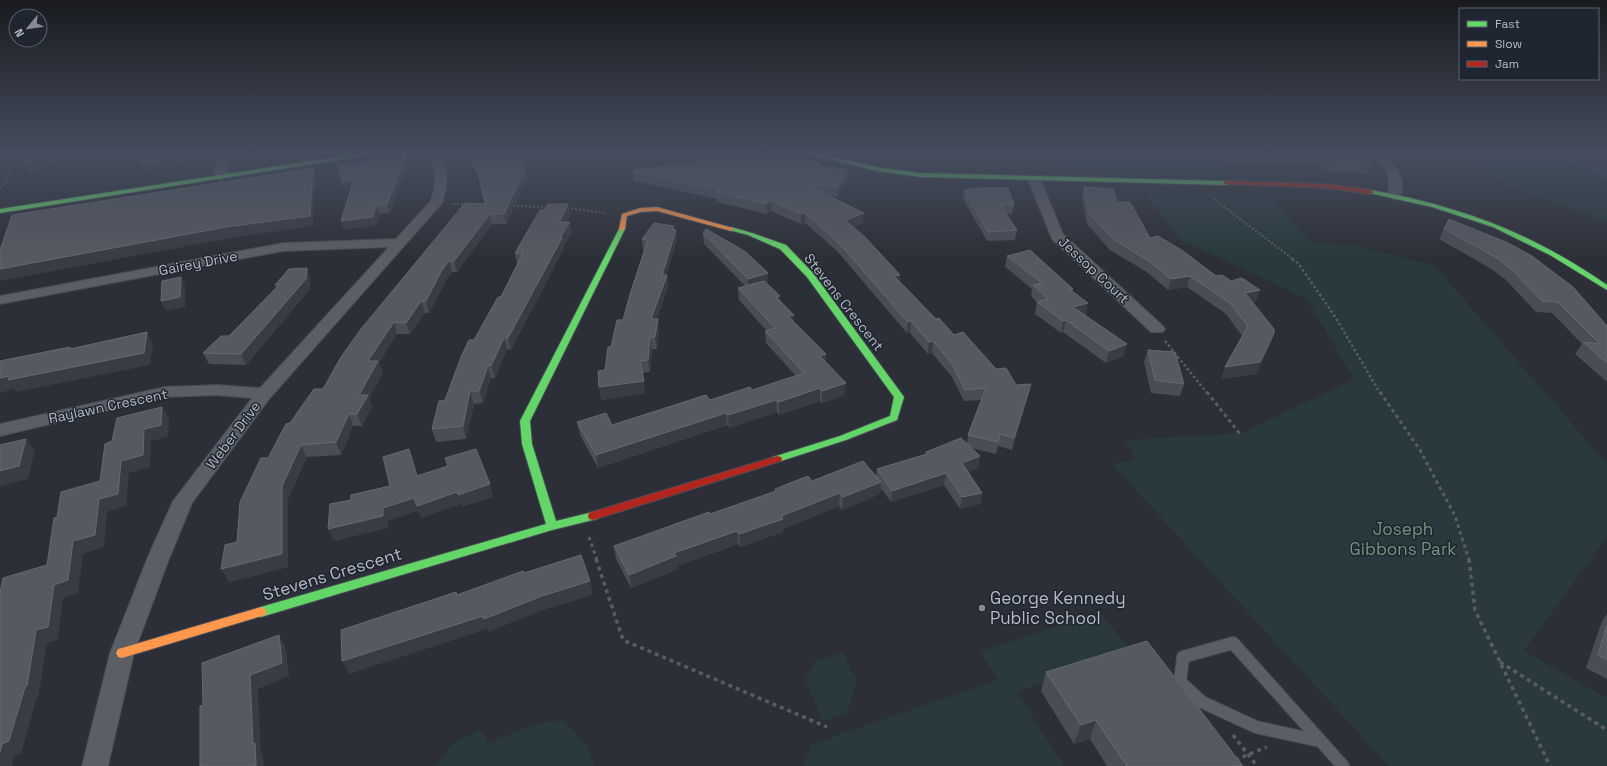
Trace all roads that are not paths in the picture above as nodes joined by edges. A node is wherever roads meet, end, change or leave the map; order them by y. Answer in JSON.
{"nodes":[{"id":1,"x":150,"y":188,"type":"edge"},
{"id":2,"x":442,"y":188,"type":"edge"},
{"id":3,"x":1038,"y":188,"type":"edge"},
{"id":4,"x":1339,"y":188,"type":"edge"},
{"id":5,"x":1396,"y":188,"type":"edge"},
{"id":6,"x":1394,"y":196,"type":"junction"},
{"id":7,"x":0,"y":211,"type":"edge"},
{"id":8,"x":398,"y":244,"type":"junction"},
{"id":9,"x":1607,"y":288,"type":"edge"},
{"id":10,"x":0,"y":300,"type":"edge"},
{"id":11,"x":1157,"y":329,"type":"road end"},
{"id":12,"x":264,"y":394,"type":"junction"},
{"id":13,"x":0,"y":430,"type":"edge"},
{"id":14,"x":552,"y":526,"type":"junction"},
{"id":15,"x":122,"y":653,"type":"junction"},
{"id":16,"x":1320,"y":741,"type":"junction"},
{"id":17,"x":95,"y":766,"type":"edge"},
{"id":18,"x":1343,"y":766,"type":"edge"}],
"edges":[{"from":1,"to":7,"type":"street"},
{"from":2,"to":8,"type":"street","name":"Weber Drive"},
{"from":3,"to":11,"type":"street","name":"Jessop Court"},
{"from":4,"to":6,"type":"street"},
{"from":5,"to":6,"type":"street"},
{"from":6,"to":9,"type":"street"},
{"from":8,"to":10,"type":"street","name":"Gairey Drive"},
{"from":8,"to":12,"type":"street","name":"Weber Drive"},
{"from":12,"to":13,"type":"street","name":"Raylawn Crescent"},
{"from":12,"to":15,"type":"street","name":"Weber Drive"},
{"from":14,"to":14,"type":"street","name":"Stevens Crescent"},
{"from":14,"to":15,"type":"street","name":"Stevens Crescent"},
{"from":15,"to":17,"type":"street","name":"Weber Drive"},
{"from":16,"to":16,"type":"lane"},
{"from":16,"to":18,"type":"lane"}]}
